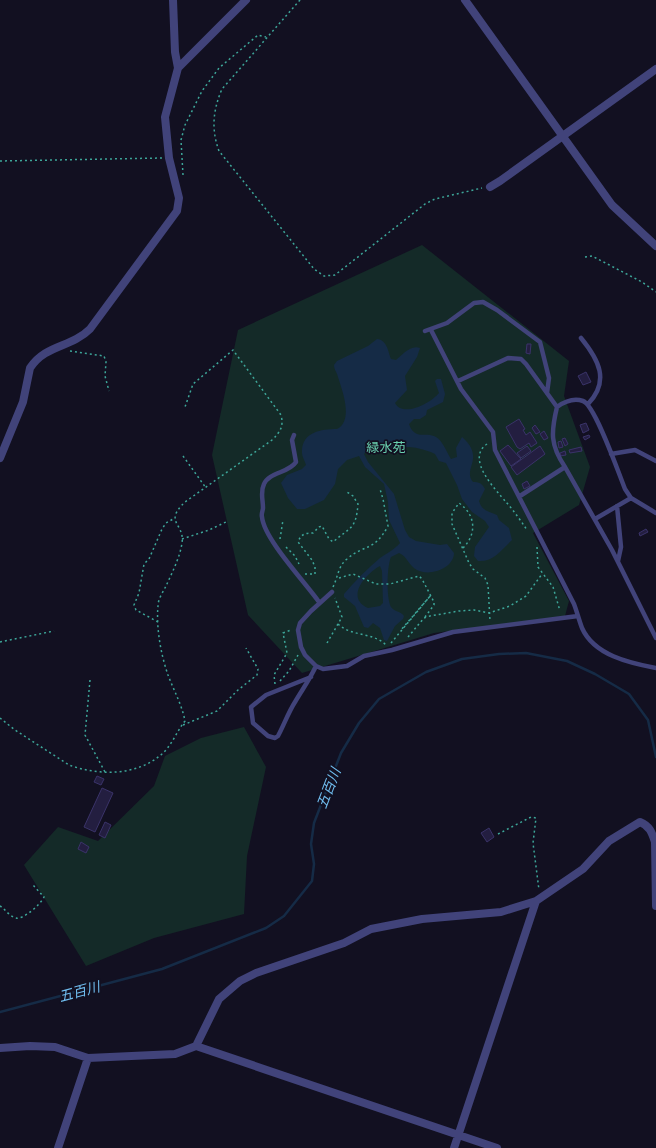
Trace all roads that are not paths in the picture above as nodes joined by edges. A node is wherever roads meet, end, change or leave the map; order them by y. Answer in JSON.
{"nodes":[{"id":1,"x":173,"y":0,"type":"edge"},
{"id":2,"x":246,"y":0,"type":"edge"},
{"id":3,"x":465,"y":0,"type":"edge"},
{"id":4,"x":178,"y":68,"type":"junction"},
{"id":5,"x":656,"y":69,"type":"edge"},
{"id":6,"x":562,"y":136,"type":"junction"},
{"id":7,"x":490,"y":187,"type":"road end"},
{"id":8,"x":656,"y":246,"type":"edge"},
{"id":9,"x":431,"y":330,"type":"junction"},
{"id":10,"x":425,"y":331,"type":"dead end"},
{"id":11,"x":581,"y":338,"type":"dead end"},
{"id":12,"x":458,"y":381,"type":"junction"},
{"id":13,"x":547,"y":393,"type":"junction"},
{"id":14,"x":588,"y":404,"type":"junction"},
{"id":15,"x":557,"y":407,"type":"junction"},
{"id":16,"x":294,"y":435,"type":"dead end"},
{"id":17,"x":611,"y":454,"type":"junction"},
{"id":18,"x":0,"y":458,"type":"edge"},
{"id":19,"x":656,"y":461,"type":"edge"},
{"id":20,"x":565,"y":467,"type":"junction"},
{"id":21,"x":520,"y":496,"type":"junction"},
{"id":22,"x":631,"y":498,"type":"junction"},
{"id":23,"x":617,"y":506,"type":"junction"},
{"id":24,"x":656,"y":513,"type":"edge"},
{"id":25,"x":596,"y":519,"type":"junction"},
{"id":26,"x":618,"y":561,"type":"junction"},
{"id":27,"x":332,"y":592,"type":"road end"},
{"id":28,"x":319,"y":602,"type":"junction"},
{"id":29,"x":578,"y":616,"type":"junction"},
{"id":30,"x":656,"y":638,"type":"edge"},
{"id":31,"x":316,"y":666,"type":"junction"},
{"id":32,"x":656,"y":668,"type":"edge"},
{"id":33,"x":311,"y":677,"type":"junction"},
{"id":34,"x":536,"y":901,"type":"junction"},
{"id":35,"x":656,"y":906,"type":"edge"},
{"id":36,"x":196,"y":1046,"type":"junction"},
{"id":37,"x":0,"y":1048,"type":"edge"},
{"id":38,"x":88,"y":1058,"type":"junction"},
{"id":39,"x":458,"y":1135,"type":"junction"},
{"id":40,"x":58,"y":1148,"type":"edge"},
{"id":41,"x":454,"y":1148,"type":"edge"},
{"id":42,"x":497,"y":1148,"type":"edge"}],
"edges":[{"from":1,"to":4,"type":"street"},
{"from":2,"to":4,"type":"street"},
{"from":3,"to":6,"type":"street"},
{"from":4,"to":18,"type":"street"},
{"from":5,"to":6,"type":"street"},
{"from":6,"to":7,"type":"street"},
{"from":6,"to":8,"type":"street"},
{"from":9,"to":10,"type":"lane"},
{"from":9,"to":12,"type":"lane"},
{"from":9,"to":13,"type":"lane"},
{"from":11,"to":14,"type":"lane"},
{"from":12,"to":13,"type":"lane"},
{"from":12,"to":21,"type":"lane"},
{"from":13,"to":15,"type":"lane"},
{"from":14,"to":15,"type":"lane"},
{"from":14,"to":17,"type":"lane"},
{"from":15,"to":20,"type":"lane"},
{"from":16,"to":28,"type":"lane"},
{"from":17,"to":19,"type":"lane"},
{"from":17,"to":22,"type":"lane"},
{"from":20,"to":21,"type":"lane"},
{"from":20,"to":25,"type":"lane"},
{"from":21,"to":29,"type":"lane"},
{"from":22,"to":23,"type":"lane"},
{"from":22,"to":24,"type":"lane"},
{"from":23,"to":25,"type":"lane"},
{"from":23,"to":26,"type":"lane"},
{"from":25,"to":26,"type":"lane"},
{"from":26,"to":30,"type":"lane"},
{"from":27,"to":28,"type":"lane"},
{"from":28,"to":31,"type":"lane"},
{"from":29,"to":31,"type":"lane"},
{"from":29,"to":32,"type":"lane"},
{"from":31,"to":33,"type":"lane"},
{"from":33,"to":33,"type":"lane"},
{"from":34,"to":35,"type":"street"},
{"from":34,"to":36,"type":"street"},
{"from":34,"to":39,"type":"street"},
{"from":36,"to":38,"type":"street"},
{"from":36,"to":39,"type":"street"},
{"from":37,"to":38,"type":"street"},
{"from":38,"to":40,"type":"street"},
{"from":39,"to":41,"type":"street"},
{"from":39,"to":42,"type":"street"}]}
